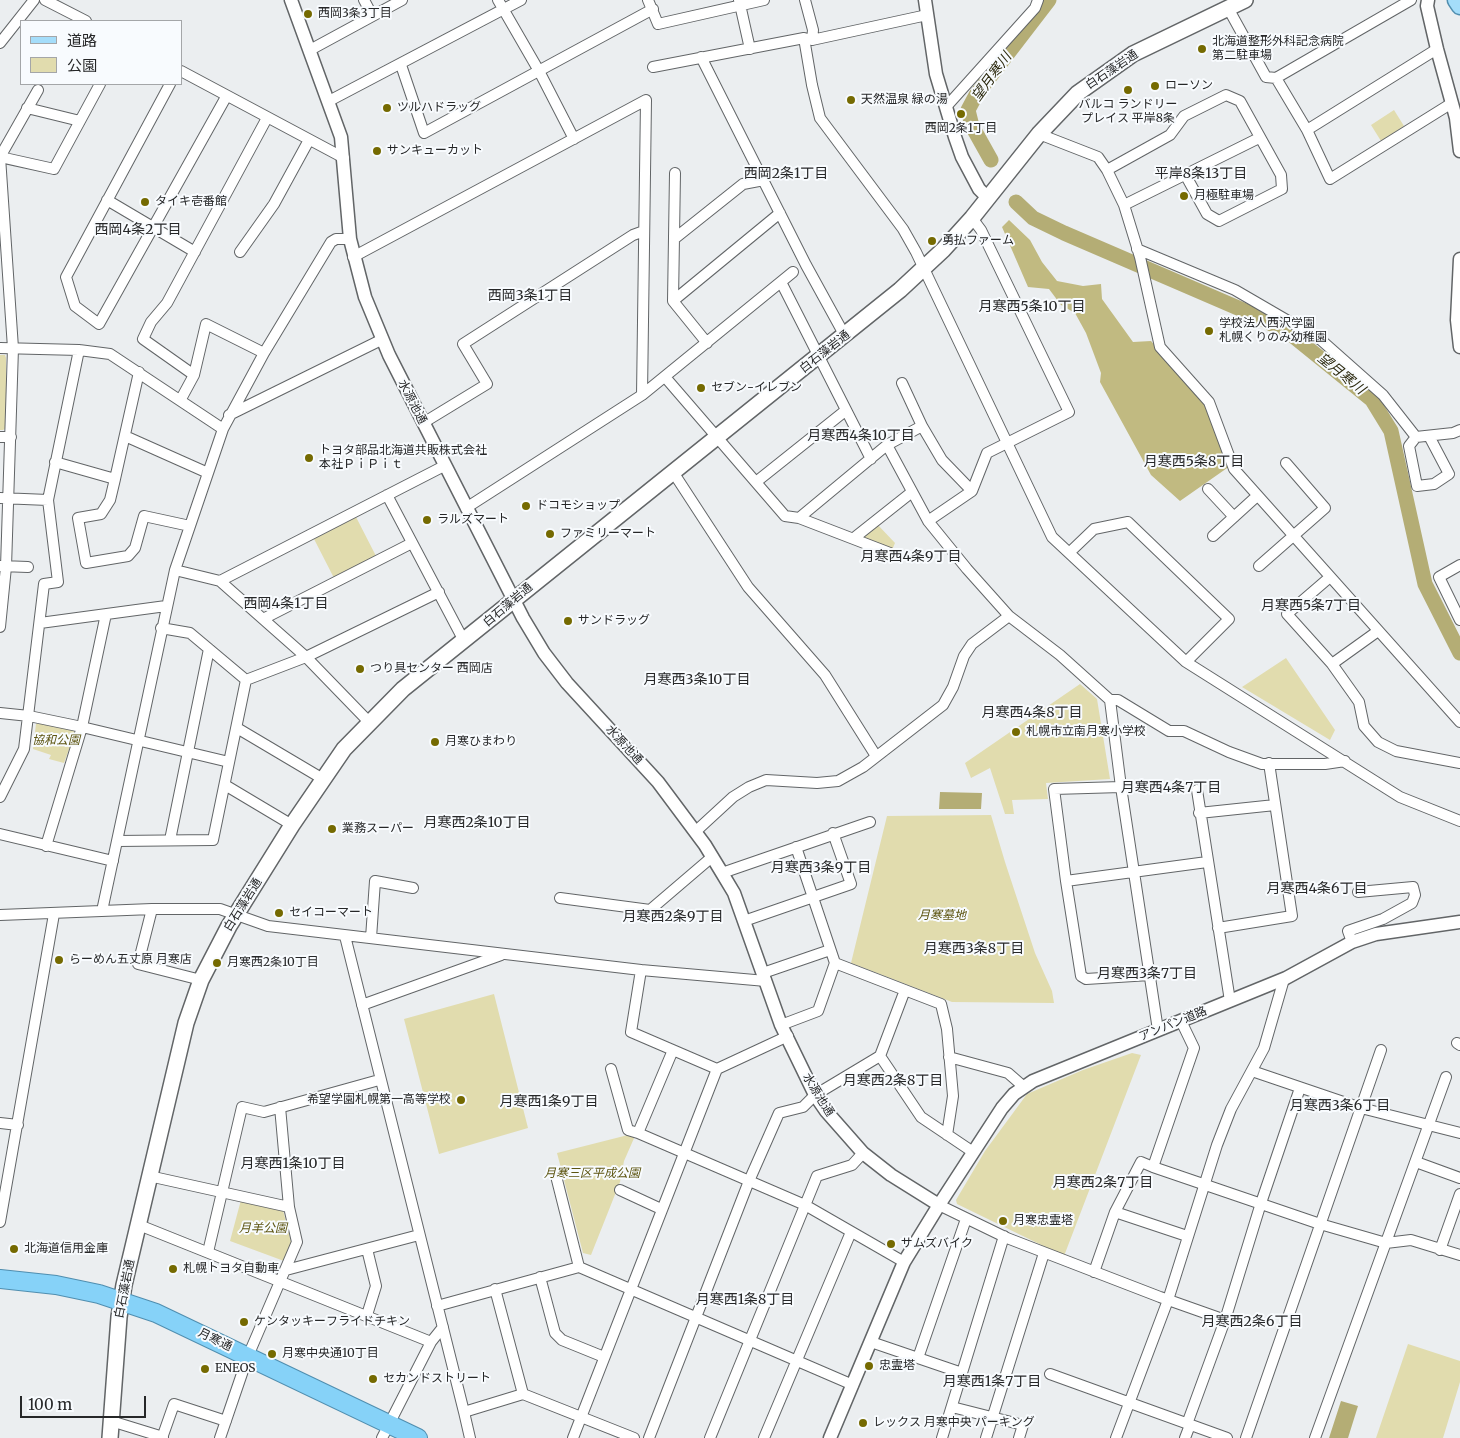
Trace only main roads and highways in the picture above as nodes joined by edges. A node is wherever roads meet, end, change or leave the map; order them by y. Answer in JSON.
{"nodes":[{"id":1,"x":1244,"y":0,"type":"edge"},
{"id":2,"x":1456,"y":0,"type":"edge"},
{"id":3,"x":1460,"y":6,"type":"edge"},
{"id":4,"x":0,"y":1279,"type":"edge"},
{"id":5,"x":121,"y":1301,"type":"junction"},
{"id":6,"x":385,"y":1431,"type":"edge"},
{"id":7,"x":110,"y":1438,"type":"edge"},
{"id":8,"x":418,"y":1438,"type":"edge"}],
"edges":[{"from":1,"to":5,"type":"main road","name":"白石藻岩通"},
{"from":2,"to":3,"type":"main road"},
{"from":4,"to":5,"type":"highway","name":"月寒通"},
{"from":5,"to":6,"type":"highway","name":"月寒通"},
{"from":5,"to":7,"type":"main road","name":"白石藻岩通"},
{"from":6,"to":8,"type":"highway","name":"月寒通"}]}
